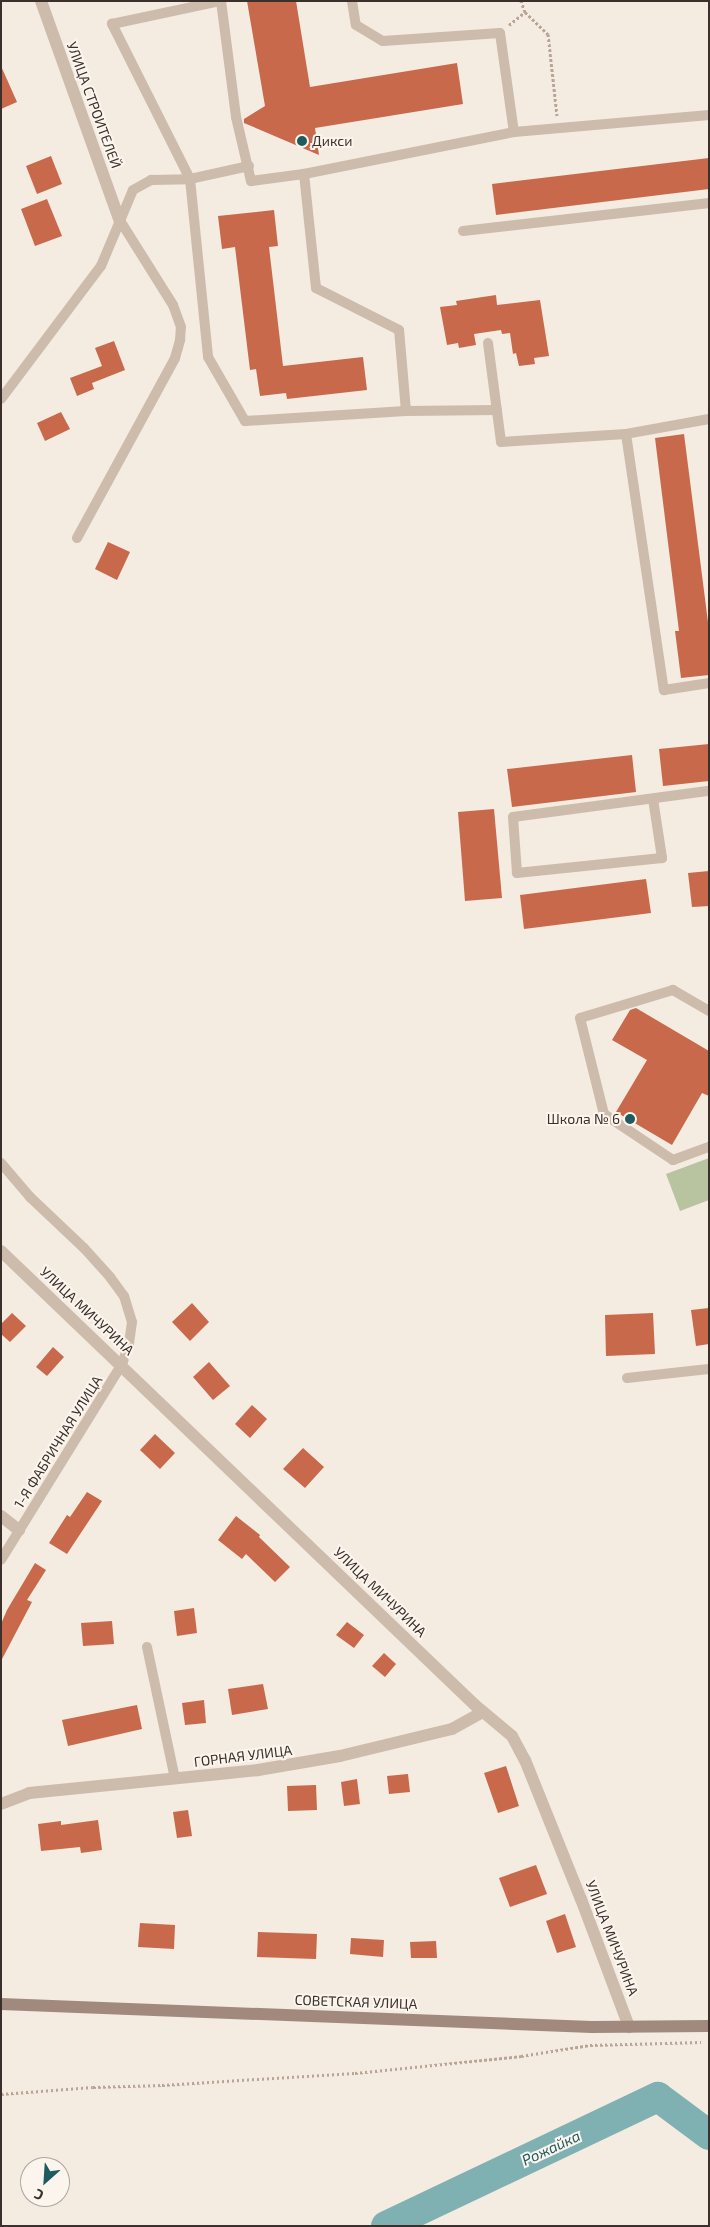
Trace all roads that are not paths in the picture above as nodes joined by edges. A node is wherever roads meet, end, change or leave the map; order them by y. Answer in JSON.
{"nodes":[{"id":1,"x":41,"y":1,"type":"edge"},
{"id":2,"x":220,"y":1,"type":"edge"},
{"id":3,"x":352,"y":1,"type":"edge"},
{"id":4,"x":709,"y":115,"type":"edge"},
{"id":5,"x":514,"y":132,"type":"junction"},
{"id":6,"x":249,"y":166,"type":"junction"},
{"id":7,"x":304,"y":174,"type":"junction"},
{"id":8,"x":190,"y":179,"type":"junction"},
{"id":9,"x":709,"y":203,"type":"edge"},
{"id":10,"x":120,"y":219,"type":"junction"},
{"id":11,"x":463,"y":231,"type":"dead end"},
{"id":12,"x":488,"y":343,"type":"dead end"},
{"id":13,"x":1,"y":399,"type":"edge"},
{"id":14,"x":497,"y":410,"type":"junction"},
{"id":15,"x":406,"y":411,"type":"junction"},
{"id":16,"x":709,"y":419,"type":"edge"},
{"id":17,"x":626,"y":434,"type":"junction"},
{"id":18,"x":77,"y":538,"type":"dead end"},
{"id":19,"x":709,"y":683,"type":"edge"},
{"id":20,"x":709,"y":792,"type":"edge"},
{"id":21,"x":653,"y":799,"type":"junction"},
{"id":22,"x":709,"y":1011,"type":"edge"},
{"id":23,"x":709,"y":1147,"type":"edge"},
{"id":24,"x":1,"y":1163,"type":"edge"},
{"id":25,"x":1,"y":1251,"type":"edge"},
{"id":26,"x":122,"y":1364,"type":"junction"},
{"id":27,"x":709,"y":1370,"type":"edge"},
{"id":28,"x":626,"y":1378,"type":"dead end"},
{"id":29,"x":1,"y":1516,"type":"edge"},
{"id":30,"x":19,"y":1530,"type":"junction"},
{"id":31,"x":1,"y":1560,"type":"edge"},
{"id":32,"x":147,"y":1646,"type":"dead end"},
{"id":33,"x":483,"y":1712,"type":"junction"},
{"id":34,"x":175,"y":1779,"type":"junction"},
{"id":35,"x":1,"y":1804,"type":"edge"},
{"id":36,"x":1,"y":2004,"type":"edge"},
{"id":37,"x":709,"y":2026,"type":"edge"},
{"id":38,"x":629,"y":2027,"type":"junction"}],
"edges":[{"from":1,"to":10,"type":"street","name":"УЛИЦА СТРОИТЕЛЕЙ"},
{"from":2,"to":6,"type":"lane"},
{"from":2,"to":8,"type":"lane"},
{"from":3,"to":5,"type":"lane"},
{"from":4,"to":5,"type":"lane"},
{"from":5,"to":7,"type":"lane"},
{"from":6,"to":7,"type":"lane"},
{"from":6,"to":8,"type":"lane"},
{"from":7,"to":15,"type":"lane"},
{"from":8,"to":10,"type":"lane"},
{"from":8,"to":15,"type":"lane"},
{"from":9,"to":11,"type":"lane"},
{"from":10,"to":13,"type":"lane"},
{"from":10,"to":18,"type":"lane"},
{"from":12,"to":14,"type":"lane"},
{"from":14,"to":15,"type":"lane"},
{"from":14,"to":17,"type":"lane"},
{"from":16,"to":17,"type":"lane"},
{"from":17,"to":19,"type":"lane"},
{"from":20,"to":21,"type":"lane"},
{"from":21,"to":21,"type":"lane"},
{"from":22,"to":23,"type":"lane"},
{"from":24,"to":26,"type":"lane","name":"1-Я ФАБРИЧНАЯ УЛИЦА"},
{"from":25,"to":26,"type":"street","name":"УЛИЦА МИЧУРИНА"},
{"from":26,"to":30,"type":"lane","name":"1-Я ФАБРИЧНАЯ УЛИЦА"},
{"from":26,"to":33,"type":"street","name":"УЛИЦА МИЧУРИНА"},
{"from":27,"to":28,"type":"lane"},
{"from":29,"to":30,"type":"street"},
{"from":30,"to":31,"type":"lane","name":"1-Я ФАБРИЧНАЯ УЛИЦА"},
{"from":32,"to":34,"type":"lane"},
{"from":33,"to":34,"type":"street","name":"ГОРНАЯ УЛИЦА"},
{"from":33,"to":38,"type":"street","name":"УЛИЦА МИЧУРИНА"},
{"from":34,"to":35,"type":"street","name":"ГОРНАЯ УЛИЦА"},
{"from":36,"to":38,"type":"main road","name":"СОВЕТСКАЯ УЛИЦА"},
{"from":37,"to":38,"type":"main road","name":"СОВЕТСКАЯ УЛИЦА"}]}
